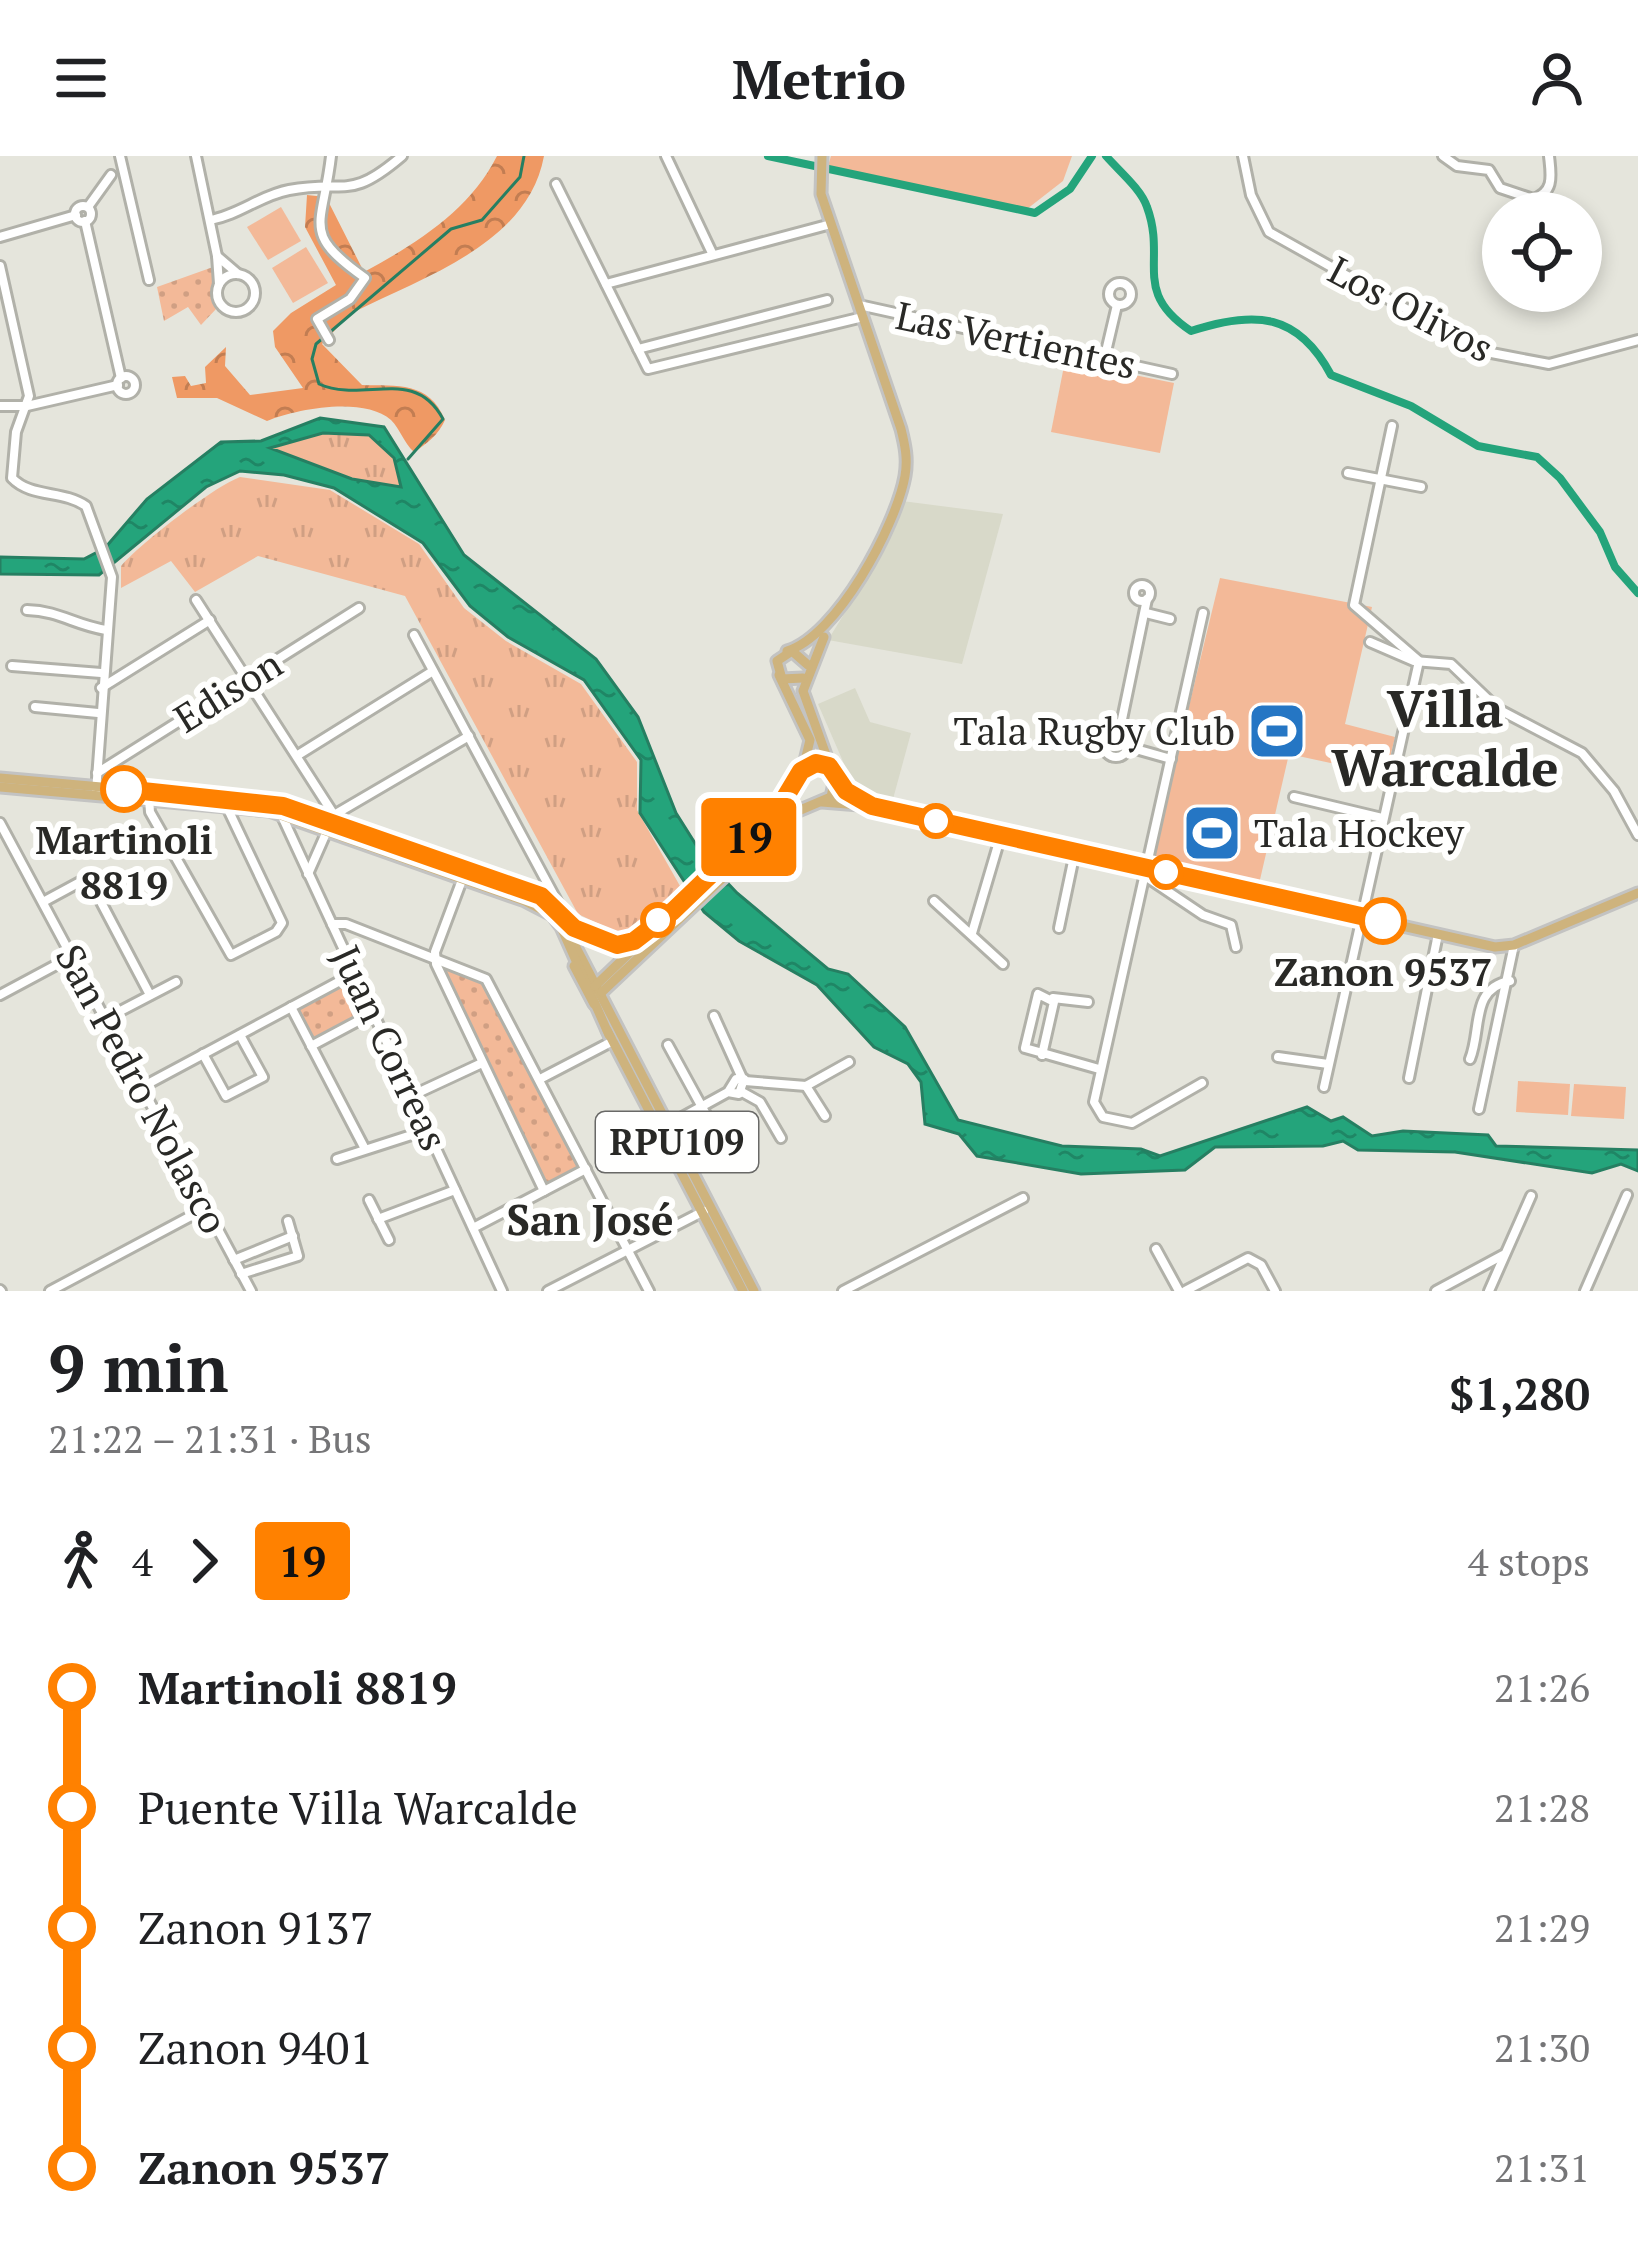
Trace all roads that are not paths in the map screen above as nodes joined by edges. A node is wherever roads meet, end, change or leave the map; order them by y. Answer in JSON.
{"nodes":[{"id":1,"x":120,"y":156,"type":"edge"},
{"id":2,"x":196,"y":156,"type":"edge"},
{"id":3,"x":331,"y":156,"type":"edge"},
{"id":4,"x":402,"y":156,"type":"edge"},
{"id":5,"x":665,"y":156,"type":"edge"},
{"id":6,"x":1243,"y":156,"type":"edge"},
{"id":7,"x":1443,"y":156,"type":"edge"},
{"id":8,"x":1549,"y":156,"type":"edge"},
{"id":9,"x":822,"y":157,"type":"edge"},
{"id":10,"x":111,"y":176,"type":"dead end"},
{"id":11,"x":556,"y":184,"type":"dead end"},
{"id":12,"x":327,"y":190,"type":"junction"},
{"id":13,"x":81,"y":218,"type":"junction"},
{"id":14,"x":210,"y":220,"type":"junction"},
{"id":15,"x":831,"y":224,"type":"junction"},
{"id":16,"x":0,"y":237,"type":"edge"},
{"id":17,"x":712,"y":253,"type":"junction"},
{"id":18,"x":217,"y":256,"type":"junction"},
{"id":19,"x":0,"y":266,"type":"edge"},
{"id":20,"x":240,"y":275,"type":"junction"},
{"id":21,"x":149,"y":280,"type":"dead end"},
{"id":22,"x":606,"y":284,"type":"junction"},
{"id":23,"x":219,"y":286,"type":"junction"},
{"id":24,"x":827,"y":300,"type":"dead end"},
{"id":25,"x":859,"y":305,"type":"junction"},
{"id":26,"x":1117,"y":305,"type":"dead end"},
{"id":27,"x":5,"y":310,"type":"edge"},
{"id":28,"x":863,"y":317,"type":"junction"},
{"id":29,"x":326,"y":337,"type":"dead end"},
{"id":30,"x":1638,"y":340,"type":"edge"},
{"id":31,"x":638,"y":349,"type":"junction"},
{"id":32,"x":1104,"y":360,"type":"junction"},
{"id":33,"x":1172,"y":374,"type":"dead end"},
{"id":34,"x":0,"y":406,"type":"edge"},
{"id":35,"x":28,"y":406,"type":"junction"},
{"id":36,"x":1392,"y":426,"type":"dead end"},
{"id":37,"x":1348,"y":473,"type":"dead end"},
{"id":38,"x":1381,"y":481,"type":"junction"},
{"id":39,"x":1421,"y":487,"type":"dead end"},
{"id":40,"x":855,"y":583,"type":"junction"},
{"id":41,"x":1147,"y":599,"type":"dead end"},
{"id":42,"x":196,"y":600,"type":"dead end"},
{"id":43,"x":359,"y":608,"type":"dead end"},
{"id":44,"x":27,"y":610,"type":"dead end"},
{"id":45,"x":1145,"y":613,"type":"junction"},
{"id":46,"x":1203,"y":614,"type":"dead end"},
{"id":47,"x":1169,"y":619,"type":"dead end"},
{"id":48,"x":210,"y":620,"type":"junction"},
{"id":49,"x":106,"y":630,"type":"junction"},
{"id":50,"x":414,"y":635,"type":"dead end"},
{"id":51,"x":1370,"y":642,"type":"dead end"},
{"id":52,"x":788,"y":651,"type":"junction"},
{"id":53,"x":1419,"y":661,"type":"junction"},
{"id":54,"x":12,"y":666,"type":"dead end"},
{"id":55,"x":433,"y":671,"type":"junction"},
{"id":56,"x":807,"y":671,"type":"junction"},
{"id":57,"x":101,"y":674,"type":"junction"},
{"id":58,"x":778,"y":675,"type":"junction"},
{"id":59,"x":248,"y":677,"type":"junction"},
{"id":60,"x":100,"y":689,"type":"junction"},
{"id":61,"x":35,"y":707,"type":"dead end"},
{"id":62,"x":98,"y":713,"type":"junction"},
{"id":63,"x":1120,"y":729,"type":"junction"},
{"id":64,"x":469,"y":736,"type":"junction"},
{"id":65,"x":1125,"y":746,"type":"junction"},
{"id":66,"x":298,"y":755,"type":"junction"},
{"id":67,"x":1171,"y":759,"type":"junction"},
{"id":68,"x":834,"y":771,"type":"junction"},
{"id":69,"x":97,"y":773,"type":"junction"},
{"id":70,"x":800,"y":775,"type":"junction"},
{"id":71,"x":0,"y":783,"type":"edge"},
{"id":72,"x":96,"y":791,"type":"junction"},
{"id":73,"x":150,"y":795,"type":"junction"},
{"id":74,"x":1294,"y":797,"type":"dead end"},
{"id":75,"x":225,"y":801,"type":"junction"},
{"id":76,"x":820,"y":802,"type":"junction"},
{"id":77,"x":872,"y":806,"type":"junction"},
{"id":78,"x":282,"y":810,"type":"junction"},
{"id":79,"x":1382,"y":818,"type":"junction"},
{"id":80,"x":0,"y":823,"type":"edge"},
{"id":81,"x":330,"y":823,"type":"junction"},
{"id":82,"x":1001,"y":835,"type":"junction"},
{"id":83,"x":1638,"y":835,"type":"edge"},
{"id":84,"x":746,"y":848,"type":"junction"},
{"id":85,"x":1075,"y":852,"type":"junction"},
{"id":86,"x":1146,"y":872,"type":"junction"},
{"id":87,"x":308,"y":874,"type":"junction"},
{"id":88,"x":462,"y":880,"type":"junction"},
{"id":89,"x":546,"y":880,"type":"junction"},
{"id":90,"x":1638,"y":893,"type":"edge"},
{"id":91,"x":541,"y":896,"type":"junction"},
{"id":92,"x":934,"y":901,"type":"dead end"},
{"id":93,"x":43,"y":902,"type":"junction"},
{"id":94,"x":679,"y":910,"type":"junction"},
{"id":95,"x":543,"y":911,"type":"junction"},
{"id":96,"x":1360,"y":916,"type":"junction"},
{"id":97,"x":564,"y":918,"type":"junction"},
{"id":98,"x":332,"y":924,"type":"junction"},
{"id":99,"x":1059,"y":928,"type":"dead end"},
{"id":100,"x":972,"y":933,"type":"junction"},
{"id":101,"x":1438,"y":934,"type":"junction"},
{"id":102,"x":1514,"y":945,"type":"junction"},
{"id":103,"x":1236,"y":947,"type":"dead end"},
{"id":104,"x":435,"y":956,"type":"junction"},
{"id":105,"x":71,"y":957,"type":"junction"},
{"id":106,"x":1003,"y":964,"type":"dead end"},
{"id":107,"x":355,"y":973,"type":"junction"},
{"id":108,"x":1510,"y":981,"type":"junction"},
{"id":109,"x":176,"y":982,"type":"dead end"},
{"id":110,"x":598,"y":989,"type":"junction"},
{"id":111,"x":0,"y":995,"type":"edge"},
{"id":112,"x":150,"y":995,"type":"junction"},
{"id":113,"x":1053,"y":998,"type":"junction"},
{"id":114,"x":1088,"y":1002,"type":"dead end"},
{"id":115,"x":291,"y":1007,"type":"junction"},
{"id":116,"x":373,"y":1013,"type":"junction"},
{"id":117,"x":714,"y":1016,"type":"dead end"},
{"id":118,"x":105,"y":1019,"type":"junction"},
{"id":119,"x":240,"y":1035,"type":"junction"},
{"id":120,"x":611,"y":1038,"type":"junction"},
{"id":121,"x":311,"y":1046,"type":"junction"},
{"id":122,"x":668,"y":1046,"type":"dead end"},
{"id":123,"x":203,"y":1054,"type":"junction"},
{"id":124,"x":1042,"y":1055,"type":"junction"},
{"id":125,"x":1278,"y":1057,"type":"dead end"},
{"id":126,"x":1470,"y":1059,"type":"dead end"},
{"id":127,"x":849,"y":1061,"type":"dead end"},
{"id":128,"x":482,"y":1063,"type":"junction"},
{"id":129,"x":1328,"y":1064,"type":"junction"},
{"id":130,"x":1099,"y":1069,"type":"junction"},
{"id":131,"x":1409,"y":1078,"type":"dead end"},
{"id":132,"x":540,"y":1079,"type":"junction"},
{"id":133,"x":743,"y":1079,"type":"junction"},
{"id":134,"x":1202,"y":1083,"type":"dead end"},
{"id":135,"x":806,"y":1086,"type":"junction"},
{"id":136,"x":1324,"y":1087,"type":"dead end"},
{"id":137,"x":142,"y":1088,"type":"junction"},
{"id":138,"x":728,"y":1092,"type":"junction"},
{"id":139,"x":742,"y":1092,"type":"junction"},
{"id":140,"x":412,"y":1096,"type":"junction"},
{"id":141,"x":701,"y":1106,"type":"junction"},
{"id":142,"x":1479,"y":1109,"type":"dead end"},
{"id":143,"x":825,"y":1116,"type":"dead end"},
{"id":144,"x":668,"y":1124,"type":"junction"},
{"id":145,"x":427,"y":1130,"type":"junction"},
{"id":146,"x":781,"y":1138,"type":"dead end"},
{"id":147,"x":365,"y":1149,"type":"junction"},
{"id":148,"x":337,"y":1159,"type":"dead end"},
{"id":149,"x":731,"y":1160,"type":"dead end"},
{"id":150,"x":586,"y":1169,"type":"junction"},
{"id":151,"x":455,"y":1190,"type":"junction"},
{"id":152,"x":544,"y":1191,"type":"junction"},
{"id":153,"x":1628,"y":1195,"type":"dead end"},
{"id":154,"x":1531,"y":1196,"type":"dead end"},
{"id":155,"x":1023,"y":1198,"type":"dead end"},
{"id":156,"x":369,"y":1200,"type":"dead end"},
{"id":157,"x":206,"y":1208,"type":"junction"},
{"id":158,"x":707,"y":1210,"type":"junction"},
{"id":159,"x":378,"y":1219,"type":"junction"},
{"id":160,"x":288,"y":1221,"type":"dead end"},
{"id":161,"x":473,"y":1228,"type":"junction"},
{"id":162,"x":293,"y":1235,"type":"junction"},
{"id":163,"x":388,"y":1240,"type":"dead end"},
{"id":164,"x":628,"y":1250,"type":"junction"},
{"id":165,"x":1156,"y":1250,"type":"dead end"},
{"id":166,"x":1504,"y":1254,"type":"junction"},
{"id":167,"x":234,"y":1260,"type":"junction"},
{"id":168,"x":241,"y":1274,"type":"junction"},
{"id":169,"x":50,"y":1291,"type":"edge"},
{"id":170,"x":250,"y":1291,"type":"edge"},
{"id":171,"x":502,"y":1291,"type":"edge"},
{"id":172,"x":548,"y":1291,"type":"edge"},
{"id":173,"x":650,"y":1291,"type":"edge"},
{"id":174,"x":743,"y":1291,"type":"edge"},
{"id":175,"x":754,"y":1291,"type":"edge"},
{"id":176,"x":843,"y":1291,"type":"edge"},
{"id":177,"x":1182,"y":1291,"type":"edge"},
{"id":178,"x":1275,"y":1291,"type":"edge"},
{"id":179,"x":1436,"y":1291,"type":"edge"},
{"id":180,"x":1489,"y":1291,"type":"edge"},
{"id":181,"x":1585,"y":1291,"type":"edge"}],
"edges":[{"from":1,"to":21,"type":"street"},
{"from":2,"to":14,"type":"street"},
{"from":3,"to":12,"type":"street"},
{"from":4,"to":12,"type":"street"},
{"from":5,"to":17,"type":"street"},
{"from":6,"to":30,"type":"street","name":"Los Olivos"},
{"from":7,"to":8,"type":"street"},
{"from":9,"to":15,"type":"main road"},
{"from":10,"to":13,"type":"street"},
{"from":11,"to":22,"type":"street"},
{"from":12,"to":14,"type":"street"},
{"from":12,"to":29,"type":"street"},
{"from":13,"to":16,"type":"street"},
{"from":13,"to":35,"type":"street"},
{"from":14,"to":18,"type":"street"},
{"from":15,"to":17,"type":"street"},
{"from":15,"to":25,"type":"main road"},
{"from":17,"to":22,"type":"street"},
{"from":18,"to":20,"type":"street"},
{"from":18,"to":23,"type":"street"},
{"from":19,"to":27,"type":"street"},
{"from":20,"to":23,"type":"street"},
{"from":20,"to":23,"type":"street"},
{"from":22,"to":31,"type":"street"},
{"from":24,"to":31,"type":"street"},
{"from":25,"to":28,"type":"main road"},
{"from":25,"to":32,"type":"street","name":"Las Vertientes"},
{"from":26,"to":32,"type":"street"},
{"from":27,"to":35,"type":"street"},
{"from":28,"to":31,"type":"street"},
{"from":28,"to":40,"type":"main road"},
{"from":32,"to":33,"type":"street","name":"Las Vertientes"},
{"from":34,"to":35,"type":"street"},
{"from":35,"to":49,"type":"street"},
{"from":36,"to":38,"type":"street"},
{"from":37,"to":38,"type":"street"},
{"from":38,"to":39,"type":"street"},
{"from":38,"to":53,"type":"street"},
{"from":40,"to":52,"type":"main road"},
{"from":40,"to":56,"type":"main road"},
{"from":41,"to":45,"type":"street"},
{"from":42,"to":48,"type":"street"},
{"from":43,"to":59,"type":"street","name":"Edison"},
{"from":44,"to":49,"type":"street"},
{"from":45,"to":47,"type":"street"},
{"from":45,"to":63,"type":"street"},
{"from":46,"to":67,"type":"street"},
{"from":48,"to":59,"type":"street"},
{"from":48,"to":60,"type":"street"},
{"from":49,"to":57,"type":"street"},
{"from":50,"to":55,"type":"street"},
{"from":51,"to":53,"type":"street"},
{"from":52,"to":56,"type":"main road"},
{"from":52,"to":58,"type":"main road"},
{"from":53,"to":79,"type":"street"},
{"from":53,"to":83,"type":"street"},
{"from":54,"to":57,"type":"street"},
{"from":55,"to":64,"type":"street"},
{"from":55,"to":66,"type":"street"},
{"from":56,"to":58,"type":"main road"},
{"from":56,"to":68,"type":"main road"},
{"from":57,"to":60,"type":"street"},
{"from":58,"to":70,"type":"main road"},
{"from":59,"to":66,"type":"street"},
{"from":59,"to":69,"type":"street","name":"Edison"},
{"from":60,"to":62,"type":"street"},
{"from":61,"to":62,"type":"street"},
{"from":62,"to":69,"type":"street"},
{"from":63,"to":65,"type":"street"},
{"from":63,"to":65,"type":"street"},
{"from":64,"to":81,"type":"street"},
{"from":64,"to":89,"type":"street"},
{"from":65,"to":67,"type":"street"},
{"from":66,"to":81,"type":"street"},
{"from":67,"to":86,"type":"street"},
{"from":68,"to":70,"type":"main road"},
{"from":68,"to":76,"type":"main road"},
{"from":68,"to":77,"type":"main road"},
{"from":69,"to":72,"type":"street"},
{"from":70,"to":76,"type":"main road"},
{"from":70,"to":84,"type":"main road"},
{"from":71,"to":72,"type":"main road","number":"RPU109"},
{"from":72,"to":73,"type":"main road","number":"RPU109"},
{"from":73,"to":75,"type":"main road","number":"RPU109"},
{"from":73,"to":75,"type":"street"},
{"from":74,"to":79,"type":"street"},
{"from":75,"to":78,"type":"main road","number":"RPU109"},
{"from":76,"to":77,"type":"main road"},
{"from":76,"to":84,"type":"main road"},
{"from":77,"to":82,"type":"main road"},
{"from":78,"to":81,"type":"main road","number":"RPU109"},
{"from":78,"to":87,"type":"street","name":"Juan Correas"},
{"from":79,"to":96,"type":"street"},
{"from":80,"to":93,"type":"street","name":"San Pedro Nolasco"},
{"from":81,"to":87,"type":"street"},
{"from":81,"to":88,"type":"main road","number":"RPU109"},
{"from":81,"to":91,"type":"main road","number":"RPU109"},
{"from":82,"to":85,"type":"main road"},
{"from":82,"to":100,"type":"street"},
{"from":84,"to":94,"type":"main road"},
{"from":85,"to":86,"type":"main road"},
{"from":85,"to":99,"type":"street"},
{"from":86,"to":96,"type":"main road"},
{"from":86,"to":103,"type":"street"},
{"from":86,"to":130,"type":"street"},
{"from":87,"to":98,"type":"street","name":"Juan Correas"},
{"from":88,"to":95,"type":"main road","number":"RPU109"},
{"from":88,"to":104,"type":"street"},
{"from":89,"to":91,"type":"street"},
{"from":89,"to":97,"type":"street"},
{"from":90,"to":102,"type":"main road"},
{"from":91,"to":97,"type":"main road","number":"RPU109"},
{"from":92,"to":100,"type":"street"},
{"from":93,"to":105,"type":"street","name":"San Pedro Nolasco"},
{"from":93,"to":112,"type":"street"},
{"from":94,"to":97,"type":"main road"},
{"from":94,"to":110,"type":"main road"},
{"from":95,"to":110,"type":"main road"},
{"from":95,"to":120,"type":"main road","number":"RPU109"},
{"from":96,"to":101,"type":"main road"},
{"from":96,"to":129,"type":"street"},
{"from":97,"to":110,"type":"main road","number":"RPU109"},
{"from":98,"to":104,"type":"street"},
{"from":98,"to":107,"type":"street","name":"Juan Correas"},
{"from":100,"to":106,"type":"street"},
{"from":101,"to":102,"type":"main road"},
{"from":101,"to":131,"type":"street"},
{"from":102,"to":108,"type":"street"},
{"from":104,"to":128,"type":"street"},
{"from":104,"to":132,"type":"street"},
{"from":105,"to":111,"type":"street"},
{"from":105,"to":118,"type":"street","name":"San Pedro Nolasco"},
{"from":107,"to":115,"type":"street"},
{"from":107,"to":116,"type":"street","name":"Juan Correas"},
{"from":108,"to":126,"type":"street"},
{"from":108,"to":142,"type":"street"},
{"from":109,"to":112,"type":"street"},
{"from":110,"to":120,"type":"main road"},
{"from":110,"to":144,"type":"main road","number":"RPU109"},
{"from":112,"to":118,"type":"street"},
{"from":113,"to":114,"type":"street"},
{"from":113,"to":124,"type":"street"},
{"from":113,"to":124,"type":"street"},
{"from":115,"to":119,"type":"street"},
{"from":115,"to":121,"type":"street"},
{"from":116,"to":121,"type":"street"},
{"from":116,"to":140,"type":"street","name":"Juan Correas"},
{"from":117,"to":133,"type":"street"},
{"from":118,"to":137,"type":"street","name":"San Pedro Nolasco"},
{"from":119,"to":123,"type":"street"},
{"from":119,"to":123,"type":"street"},
{"from":120,"to":132,"type":"street"},
{"from":120,"to":158,"type":"main road","number":"RPU109"},
{"from":121,"to":147,"type":"street"},
{"from":122,"to":141,"type":"street"},
{"from":123,"to":137,"type":"street"},
{"from":124,"to":130,"type":"street"},
{"from":125,"to":129,"type":"street"},
{"from":127,"to":135,"type":"street"},
{"from":128,"to":140,"type":"street"},
{"from":128,"to":152,"type":"street"},
{"from":129,"to":136,"type":"street"},
{"from":130,"to":134,"type":"street"},
{"from":132,"to":150,"type":"street"},
{"from":133,"to":135,"type":"street"},
{"from":133,"to":138,"type":"street"},
{"from":133,"to":139,"type":"street"},
{"from":135,"to":143,"type":"street"},
{"from":137,"to":157,"type":"street","name":"San Pedro Nolasco"},
{"from":138,"to":139,"type":"street"},
{"from":138,"to":141,"type":"street"},
{"from":139,"to":146,"type":"street"},
{"from":140,"to":145,"type":"street","name":"Juan Correas"},
{"from":141,"to":144,"type":"street"},
{"from":141,"to":149,"type":"street"},
{"from":144,"to":158,"type":"main road","number":"RPU109"},
{"from":145,"to":147,"type":"street"},
{"from":145,"to":151,"type":"street","name":"Juan Correas"},
{"from":147,"to":148,"type":"street"},
{"from":150,"to":152,"type":"street"},
{"from":150,"to":164,"type":"street"},
{"from":151,"to":159,"type":"street"},
{"from":151,"to":161,"type":"street","name":"Juan Correas"},
{"from":152,"to":161,"type":"street"},
{"from":153,"to":181,"type":"street"},
{"from":154,"to":166,"type":"street"},
{"from":155,"to":176,"type":"street"},
{"from":156,"to":159,"type":"street"},
{"from":157,"to":167,"type":"street","name":"San Pedro Nolasco"},
{"from":157,"to":169,"type":"street"},
{"from":158,"to":164,"type":"street"},
{"from":158,"to":174,"type":"main road","number":"RPU109"},
{"from":158,"to":175,"type":"main road","number":"RPU109"},
{"from":159,"to":163,"type":"street"},
{"from":160,"to":162,"type":"street"},
{"from":161,"to":171,"type":"street","name":"Juan Correas"},
{"from":162,"to":167,"type":"street"},
{"from":162,"to":168,"type":"street"},
{"from":164,"to":172,"type":"street"},
{"from":164,"to":173,"type":"street"},
{"from":165,"to":177,"type":"street"},
{"from":166,"to":179,"type":"street"},
{"from":166,"to":180,"type":"street"},
{"from":167,"to":168,"type":"street","name":"San Pedro Nolasco"},
{"from":168,"to":170,"type":"street","name":"San Pedro Nolasco"},
{"from":177,"to":178,"type":"street"}]}
